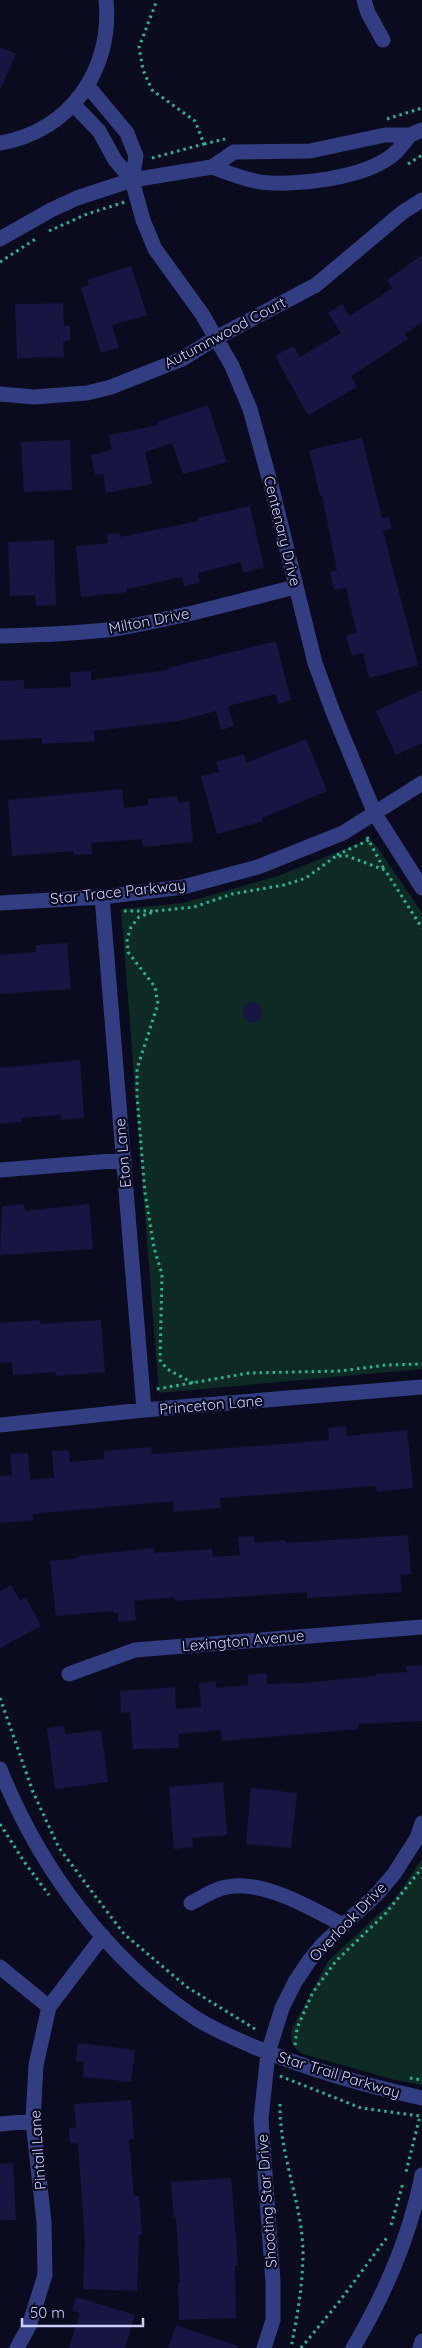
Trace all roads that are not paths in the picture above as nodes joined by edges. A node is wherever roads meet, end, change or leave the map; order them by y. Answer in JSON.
{"nodes":[{"id":1,"x":106,"y":0,"type":"edge"},
{"id":2,"x":364,"y":0,"type":"edge"},
{"id":3,"x":383,"y":40,"type":"dead end"},
{"id":4,"x":81,"y":94,"type":"junction"},
{"id":5,"x":416,"y":132,"type":"edge"},
{"id":6,"x":0,"y":143,"type":"edge"},
{"id":7,"x":212,"y":167,"type":"junction"},
{"id":8,"x":132,"y":180,"type":"junction"},
{"id":9,"x":422,"y":200,"type":"edge"},
{"id":10,"x":0,"y":239,"type":"edge"},
{"id":11,"x":216,"y":338,"type":"junction"},
{"id":12,"x":0,"y":394,"type":"edge"},
{"id":13,"x":295,"y":587,"type":"junction"},
{"id":14,"x":0,"y":636,"type":"edge"},
{"id":15,"x":422,"y":783,"type":"edge"},
{"id":16,"x":375,"y":814,"type":"junction"},
{"id":17,"x":422,"y":888,"type":"edge"},
{"id":18,"x":102,"y":896,"type":"junction"},
{"id":19,"x":0,"y":903,"type":"edge"},
{"id":20,"x":124,"y":1160,"type":"junction"},
{"id":21,"x":0,"y":1170,"type":"edge"},
{"id":22,"x":422,"y":1387,"type":"edge"},
{"id":23,"x":144,"y":1410,"type":"junction"},
{"id":24,"x":0,"y":1425,"type":"edge"},
{"id":25,"x":422,"y":1627,"type":"edge"},
{"id":26,"x":69,"y":1674,"type":"dead end"},
{"id":27,"x":0,"y":1769,"type":"edge"},
{"id":28,"x":422,"y":1823,"type":"edge"},
{"id":29,"x":191,"y":1903,"type":"dead end"},
{"id":30,"x":343,"y":1924,"type":"junction"},
{"id":31,"x":103,"y":1936,"type":"junction"},
{"id":32,"x":0,"y":1967,"type":"edge"},
{"id":33,"x":49,"y":2007,"type":"junction"},
{"id":34,"x":268,"y":2052,"type":"junction"},
{"id":35,"x":422,"y":2098,"type":"edge"},
{"id":36,"x":33,"y":2121,"type":"junction"},
{"id":37,"x":0,"y":2124,"type":"edge"},
{"id":38,"x":422,"y":2175,"type":"edge"},
{"id":39,"x":422,"y":2341,"type":"edge"},
{"id":40,"x":17,"y":2348,"type":"edge"},
{"id":41,"x":264,"y":2348,"type":"edge"},
{"id":42,"x":353,"y":2348,"type":"edge"},
{"id":43,"x":420,"y":2348,"type":"edge"}],
"edges":[{"from":1,"to":4,"type":"street"},
{"from":2,"to":3,"type":"street"},
{"from":4,"to":6,"type":"street"},
{"from":4,"to":8,"type":"street"},
{"from":4,"to":8,"type":"street"},
{"from":5,"to":7,"type":"street"},
{"from":5,"to":7,"type":"street"},
{"from":7,"to":8,"type":"street"},
{"from":8,"to":10,"type":"street"},
{"from":8,"to":11,"type":"street","name":"Centenary Drive"},
{"from":9,"to":11,"type":"street","name":"Autumnwood Court"},
{"from":11,"to":12,"type":"street","name":"Autumnwood Court"},
{"from":11,"to":13,"type":"street","name":"Centenary Drive"},
{"from":13,"to":14,"type":"street","name":"Milton Drive"},
{"from":13,"to":16,"type":"street","name":"Centenary Drive"},
{"from":15,"to":16,"type":"street","name":"Star Trace Parkway"},
{"from":16,"to":17,"type":"street","name":"Centenary Drive"},
{"from":16,"to":18,"type":"street","name":"Star Trace Parkway"},
{"from":18,"to":19,"type":"street","name":"Star Trace Parkway"},
{"from":18,"to":20,"type":"street","name":"Eton Lane"},
{"from":20,"to":21,"type":"street"},
{"from":20,"to":23,"type":"street","name":"Eton Lane"},
{"from":22,"to":23,"type":"street","name":"Princeton Lane"},
{"from":23,"to":24,"type":"street","name":"Princeton Lane"},
{"from":25,"to":26,"type":"street","name":"Lexington Avenue"},
{"from":27,"to":31,"type":"street","name":"Star Trail Parkway"},
{"from":28,"to":30,"type":"street","name":"Overlook Drive"},
{"from":29,"to":30,"type":"street"},
{"from":30,"to":34,"type":"street","name":"Overlook Drive"},
{"from":31,"to":33,"type":"street","name":"Pintail Lane"},
{"from":31,"to":34,"type":"street","name":"Star Trail Parkway"},
{"from":32,"to":33,"type":"street"},
{"from":33,"to":36,"type":"street","name":"Pintail Lane"},
{"from":34,"to":35,"type":"street","name":"Star Trail Parkway"},
{"from":34,"to":41,"type":"street","name":"Shooting Star Drive"},
{"from":36,"to":37,"type":"street"},
{"from":36,"to":40,"type":"street","name":"Pintail Lane"},
{"from":38,"to":42,"type":"street"},
{"from":39,"to":43,"type":"street"}]}
